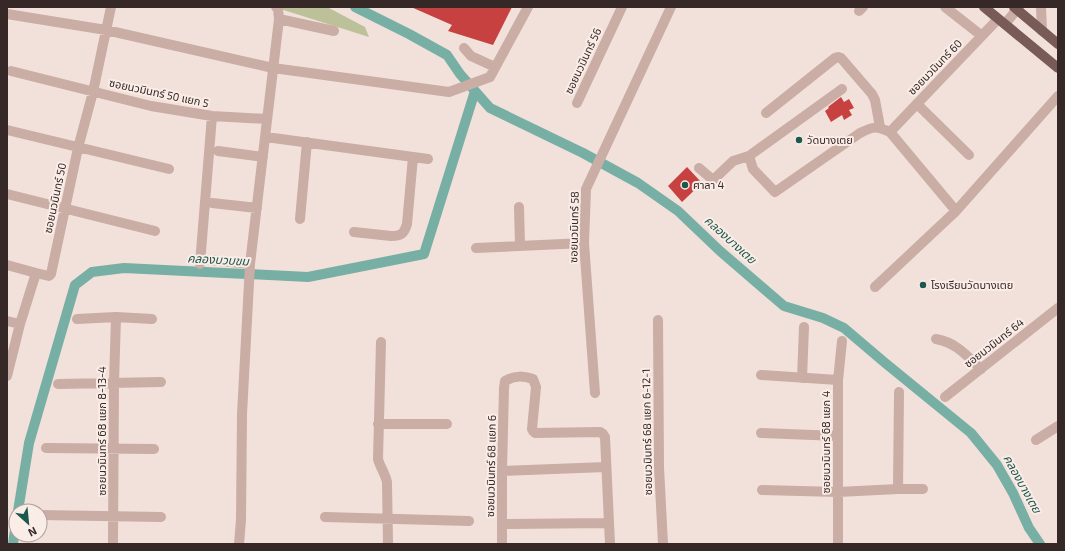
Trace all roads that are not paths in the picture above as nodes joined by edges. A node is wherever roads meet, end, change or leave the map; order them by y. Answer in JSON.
{"nodes":[{"id":1,"x":111,"y":7,"type":"edge"},
{"id":2,"x":276,"y":7,"type":"edge"},
{"id":3,"x":528,"y":7,"type":"edge"},
{"id":4,"x":622,"y":7,"type":"edge"},
{"id":5,"x":671,"y":7,"type":"edge"},
{"id":6,"x":945,"y":7,"type":"edge"},
{"id":7,"x":984,"y":7,"type":"edge"},
{"id":8,"x":1041,"y":7,"type":"edge"},
{"id":9,"x":1017,"y":8,"type":"edge"},
{"id":10,"x":7,"y":14,"type":"edge"},
{"id":11,"x":279,"y":19,"type":"junction"},
{"id":12,"x":1001,"y":22,"type":"junction"},
{"id":13,"x":106,"y":30,"type":"junction"},
{"id":14,"x":334,"y":31,"type":"dead end"},
{"id":15,"x":1042,"y":31,"type":"junction"},
{"id":16,"x":982,"y":36,"type":"junction"},
{"id":17,"x":1058,"y":44,"type":"edge"},
{"id":18,"x":464,"y":48,"type":"dead end"},
{"id":19,"x":495,"y":67,"type":"junction"},
{"id":20,"x":273,"y":68,"type":"junction"},
{"id":21,"x":1058,"y":68,"type":"edge"},
{"id":22,"x":11,"y":71,"type":"dead end"},
{"id":23,"x":842,"y":89,"type":"dead end"},
{"id":24,"x":93,"y":92,"type":"junction"},
{"id":25,"x":1058,"y":96,"type":"edge"},
{"id":26,"x":577,"y":103,"type":"dead end"},
{"id":27,"x":917,"y":104,"type":"junction"},
{"id":28,"x":766,"y":113,"type":"dead end"},
{"id":29,"x":212,"y":116,"type":"junction"},
{"id":30,"x":267,"y":119,"type":"junction"},
{"id":31,"x":880,"y":128,"type":"junction"},
{"id":32,"x":7,"y":130,"type":"edge"},
{"id":33,"x":890,"y":132,"type":"junction"},
{"id":34,"x":266,"y":137,"type":"junction"},
{"id":35,"x":307,"y":142,"type":"junction"},
{"id":36,"x":78,"y":148,"type":"junction"},
{"id":37,"x":218,"y":151,"type":"dead end"},
{"id":38,"x":969,"y":155,"type":"dead end"},
{"id":39,"x":749,"y":156,"type":"junction"},
{"id":40,"x":263,"y":157,"type":"junction"},
{"id":41,"x":413,"y":157,"type":"junction"},
{"id":42,"x":428,"y":159,"type":"dead end"},
{"id":43,"x":699,"y":168,"type":"dead end"},
{"id":44,"x":169,"y":169,"type":"dead end"},
{"id":45,"x":7,"y":194,"type":"edge"},
{"id":46,"x":212,"y":203,"type":"dead end"},
{"id":47,"x":519,"y":207,"type":"dead end"},
{"id":48,"x":66,"y":208,"type":"junction"},
{"id":49,"x":257,"y":208,"type":"junction"},
{"id":50,"x":956,"y":211,"type":"junction"},
{"id":51,"x":300,"y":219,"type":"dead end"},
{"id":52,"x":155,"y":231,"type":"dead end"},
{"id":53,"x":354,"y":232,"type":"dead end"},
{"id":54,"x":584,"y":243,"type":"junction"},
{"id":55,"x":520,"y":246,"type":"junction"},
{"id":56,"x":476,"y":248,"type":"dead end"},
{"id":57,"x":210,"y":260,"type":"dead end"},
{"id":58,"x":200,"y":264,"type":"dead end"},
{"id":59,"x":7,"y":265,"type":"edge"},
{"id":60,"x":250,"y":267,"type":"junction"},
{"id":61,"x":36,"y":273,"type":"junction"},
{"id":62,"x":875,"y":287,"type":"dead end"},
{"id":63,"x":1058,"y":308,"type":"edge"},
{"id":64,"x":116,"y":317,"type":"junction"},
{"id":65,"x":77,"y":319,"type":"dead end"},
{"id":66,"x":152,"y":319,"type":"dead end"},
{"id":67,"x":658,"y":320,"type":"dead end"},
{"id":68,"x":7,"y":321,"type":"edge"},
{"id":69,"x":20,"y":324,"type":"junction"},
{"id":70,"x":804,"y":327,"type":"dead end"},
{"id":71,"x":936,"y":340,"type":"dead end"},
{"id":72,"x":842,"y":341,"type":"dead end"},
{"id":73,"x":381,"y":342,"type":"dead end"},
{"id":74,"x":981,"y":368,"type":"junction"},
{"id":75,"x":761,"y":375,"type":"dead end"},
{"id":76,"x":7,"y":376,"type":"edge"},
{"id":77,"x":802,"y":378,"type":"junction"},
{"id":78,"x":838,"y":380,"type":"junction"},
{"id":79,"x":161,"y":382,"type":"dead end"},
{"id":80,"x":114,"y":383,"type":"junction"},
{"id":81,"x":58,"y":384,"type":"dead end"},
{"id":82,"x":899,"y":392,"type":"dead end"},
{"id":83,"x":595,"y":393,"type":"dead end"},
{"id":84,"x":945,"y":396,"type":"dead end"},
{"id":85,"x":378,"y":424,"type":"junction"},
{"id":86,"x":447,"y":424,"type":"dead end"},
{"id":87,"x":1058,"y":426,"type":"edge"},
{"id":88,"x":761,"y":433,"type":"dead end"},
{"id":89,"x":838,"y":436,"type":"junction"},
{"id":90,"x":1036,"y":440,"type":"dead end"},
{"id":91,"x":46,"y":448,"type":"dead end"},
{"id":92,"x":113,"y":449,"type":"junction"},
{"id":93,"x":154,"y":449,"type":"dead end"},
{"id":94,"x":606,"y":467,"type":"junction"},
{"id":95,"x":502,"y":471,"type":"junction"},
{"id":96,"x":898,"y":489,"type":"junction"},
{"id":97,"x":923,"y":489,"type":"dead end"},
{"id":98,"x":762,"y":490,"type":"dead end"},
{"id":99,"x":838,"y":492,"type":"junction"},
{"id":100,"x":48,"y":515,"type":"edge"},
{"id":101,"x":114,"y":516,"type":"junction"},
{"id":102,"x":161,"y":517,"type":"dead end"},
{"id":103,"x":325,"y":517,"type":"dead end"},
{"id":104,"x":387,"y":518,"type":"junction"},
{"id":105,"x":469,"y":521,"type":"dead end"},
{"id":106,"x":609,"y":523,"type":"junction"},
{"id":107,"x":502,"y":524,"type":"junction"},
{"id":108,"x":113,"y":544,"type":"edge"},
{"id":109,"x":240,"y":544,"type":"edge"},
{"id":110,"x":388,"y":544,"type":"edge"},
{"id":111,"x":502,"y":544,"type":"edge"},
{"id":112,"x":610,"y":544,"type":"edge"},
{"id":113,"x":663,"y":544,"type":"edge"},
{"id":114,"x":838,"y":544,"type":"edge"}],
"edges":[{"from":1,"to":13,"type":"street","name":"ซอยนวมินทร์ 50"},
{"from":2,"to":11,"type":"street"},
{"from":3,"to":19,"type":"street"},
{"from":4,"to":26,"type":"street","name":"ซอยนวมินทร์ 56"},
{"from":5,"to":54,"type":"street","name":"ซอยนวมินทร์ 58"},
{"from":6,"to":16,"type":"street"},
{"from":7,"to":12,"type":"main road"},
{"from":8,"to":15,"type":"street"},
{"from":9,"to":12,"type":"street","name":"ซอยนวมินทร์ 60"},
{"from":9,"to":15,"type":"main road"},
{"from":10,"to":13,"type":"street"},
{"from":11,"to":14,"type":"street"},
{"from":11,"to":20,"type":"street"},
{"from":12,"to":16,"type":"street","name":"ซอยนวมินทร์ 60"},
{"from":12,"to":21,"type":"main road"},
{"from":13,"to":20,"type":"street"},
{"from":13,"to":24,"type":"street","name":"ซอยนวมินทร์ 50"},
{"from":15,"to":17,"type":"main road"},
{"from":16,"to":27,"type":"street","name":"ซอยนวมินทร์ 60"},
{"from":18,"to":19,"type":"street"},
{"from":19,"to":20,"type":"street"},
{"from":20,"to":30,"type":"street"},
{"from":22,"to":24,"type":"street","name":"ซอยนวมินทร์ 50 แยก 5"},
{"from":23,"to":39,"type":"street"},
{"from":24,"to":29,"type":"street","name":"ซอยนวมินทร์ 50 แยก 5"},
{"from":24,"to":36,"type":"street","name":"ซอยนวมินทร์ 50"},
{"from":25,"to":50,"type":"street"},
{"from":27,"to":33,"type":"street","name":"ซอยนวมินทร์ 60"},
{"from":27,"to":38,"type":"street"},
{"from":28,"to":31,"type":"street"},
{"from":29,"to":30,"type":"street","name":"ซอยนวมินทร์ 50 แยก 5"},
{"from":29,"to":58,"type":"street"},
{"from":30,"to":34,"type":"street"},
{"from":31,"to":33,"type":"street"},
{"from":31,"to":39,"type":"street"},
{"from":32,"to":36,"type":"street"},
{"from":33,"to":50,"type":"street"},
{"from":34,"to":35,"type":"street"},
{"from":34,"to":40,"type":"street"},
{"from":35,"to":41,"type":"street"},
{"from":35,"to":51,"type":"street"},
{"from":36,"to":44,"type":"street"},
{"from":36,"to":48,"type":"street","name":"ซอยนวมินทร์ 50"},
{"from":37,"to":40,"type":"street"},
{"from":39,"to":43,"type":"street"},
{"from":40,"to":49,"type":"street"},
{"from":41,"to":42,"type":"street"},
{"from":41,"to":53,"type":"street"},
{"from":45,"to":48,"type":"street"},
{"from":46,"to":49,"type":"street"},
{"from":47,"to":55,"type":"street"},
{"from":48,"to":52,"type":"street"},
{"from":48,"to":61,"type":"street","name":"ซอยนวมินทร์ 50"},
{"from":49,"to":60,"type":"street"},
{"from":50,"to":62,"type":"street"},
{"from":54,"to":55,"type":"street"},
{"from":54,"to":83,"type":"street","name":"ซอยนวมินทร์ 58"},
{"from":55,"to":56,"type":"street"},
{"from":57,"to":60,"type":"street"},
{"from":59,"to":61,"type":"street"},
{"from":60,"to":109,"type":"street"},
{"from":61,"to":69,"type":"street"},
{"from":63,"to":74,"type":"street","name":"ซอยนวมินทร์ 64"},
{"from":64,"to":65,"type":"street"},
{"from":64,"to":66,"type":"street"},
{"from":64,"to":80,"type":"street","name":"ซอยนวมินทร์ 68 แยก 8-13-4"},
{"from":67,"to":113,"type":"street","name":"ซอยนวมินทร์ 68 แยก 6-12-1"},
{"from":68,"to":69,"type":"street"},
{"from":69,"to":76,"type":"street"},
{"from":70,"to":77,"type":"street"},
{"from":71,"to":74,"type":"street"},
{"from":72,"to":78,"type":"street","name":"ซอยนวมินทร์ 68 แยก 4"},
{"from":73,"to":85,"type":"street"},
{"from":74,"to":84,"type":"street","name":"ซอยนวมินทร์ 64"},
{"from":75,"to":77,"type":"street"},
{"from":77,"to":78,"type":"street"},
{"from":78,"to":89,"type":"street","name":"ซอยนวมินทร์ 68 แยก 4"},
{"from":79,"to":80,"type":"street"},
{"from":80,"to":81,"type":"street"},
{"from":80,"to":92,"type":"street","name":"ซอยนวมินทร์ 68 แยก 8-13-4"},
{"from":82,"to":96,"type":"street"},
{"from":85,"to":86,"type":"street"},
{"from":85,"to":104,"type":"street"},
{"from":87,"to":90,"type":"street"},
{"from":88,"to":89,"type":"street"},
{"from":89,"to":99,"type":"street","name":"ซอยนวมินทร์ 68 แยก 4"},
{"from":91,"to":92,"type":"street"},
{"from":92,"to":93,"type":"street"},
{"from":92,"to":101,"type":"street","name":"ซอยนวมินทร์ 68 แยก 8-13-4"},
{"from":94,"to":95,"type":"street"},
{"from":94,"to":95,"type":"street","name":"ซอยนวมินทร์ 68 แยก 6"},
{"from":94,"to":106,"type":"street"},
{"from":95,"to":107,"type":"street","name":"ซอยนวมินทร์ 68 แยก 6"},
{"from":96,"to":97,"type":"street"},
{"from":96,"to":99,"type":"street"},
{"from":98,"to":99,"type":"street"},
{"from":99,"to":114,"type":"street","name":"ซอยนวมินทร์ 68 แยก 4"},
{"from":100,"to":101,"type":"street"},
{"from":101,"to":102,"type":"street"},
{"from":101,"to":108,"type":"street","name":"ซอยนวมินทร์ 68 แยก 8-13-4"},
{"from":103,"to":104,"type":"street"},
{"from":104,"to":105,"type":"street"},
{"from":104,"to":110,"type":"street"},
{"from":106,"to":107,"type":"street"},
{"from":106,"to":112,"type":"street"},
{"from":107,"to":111,"type":"street","name":"ซอยนวมินทร์ 68 แยก 6"}]}
